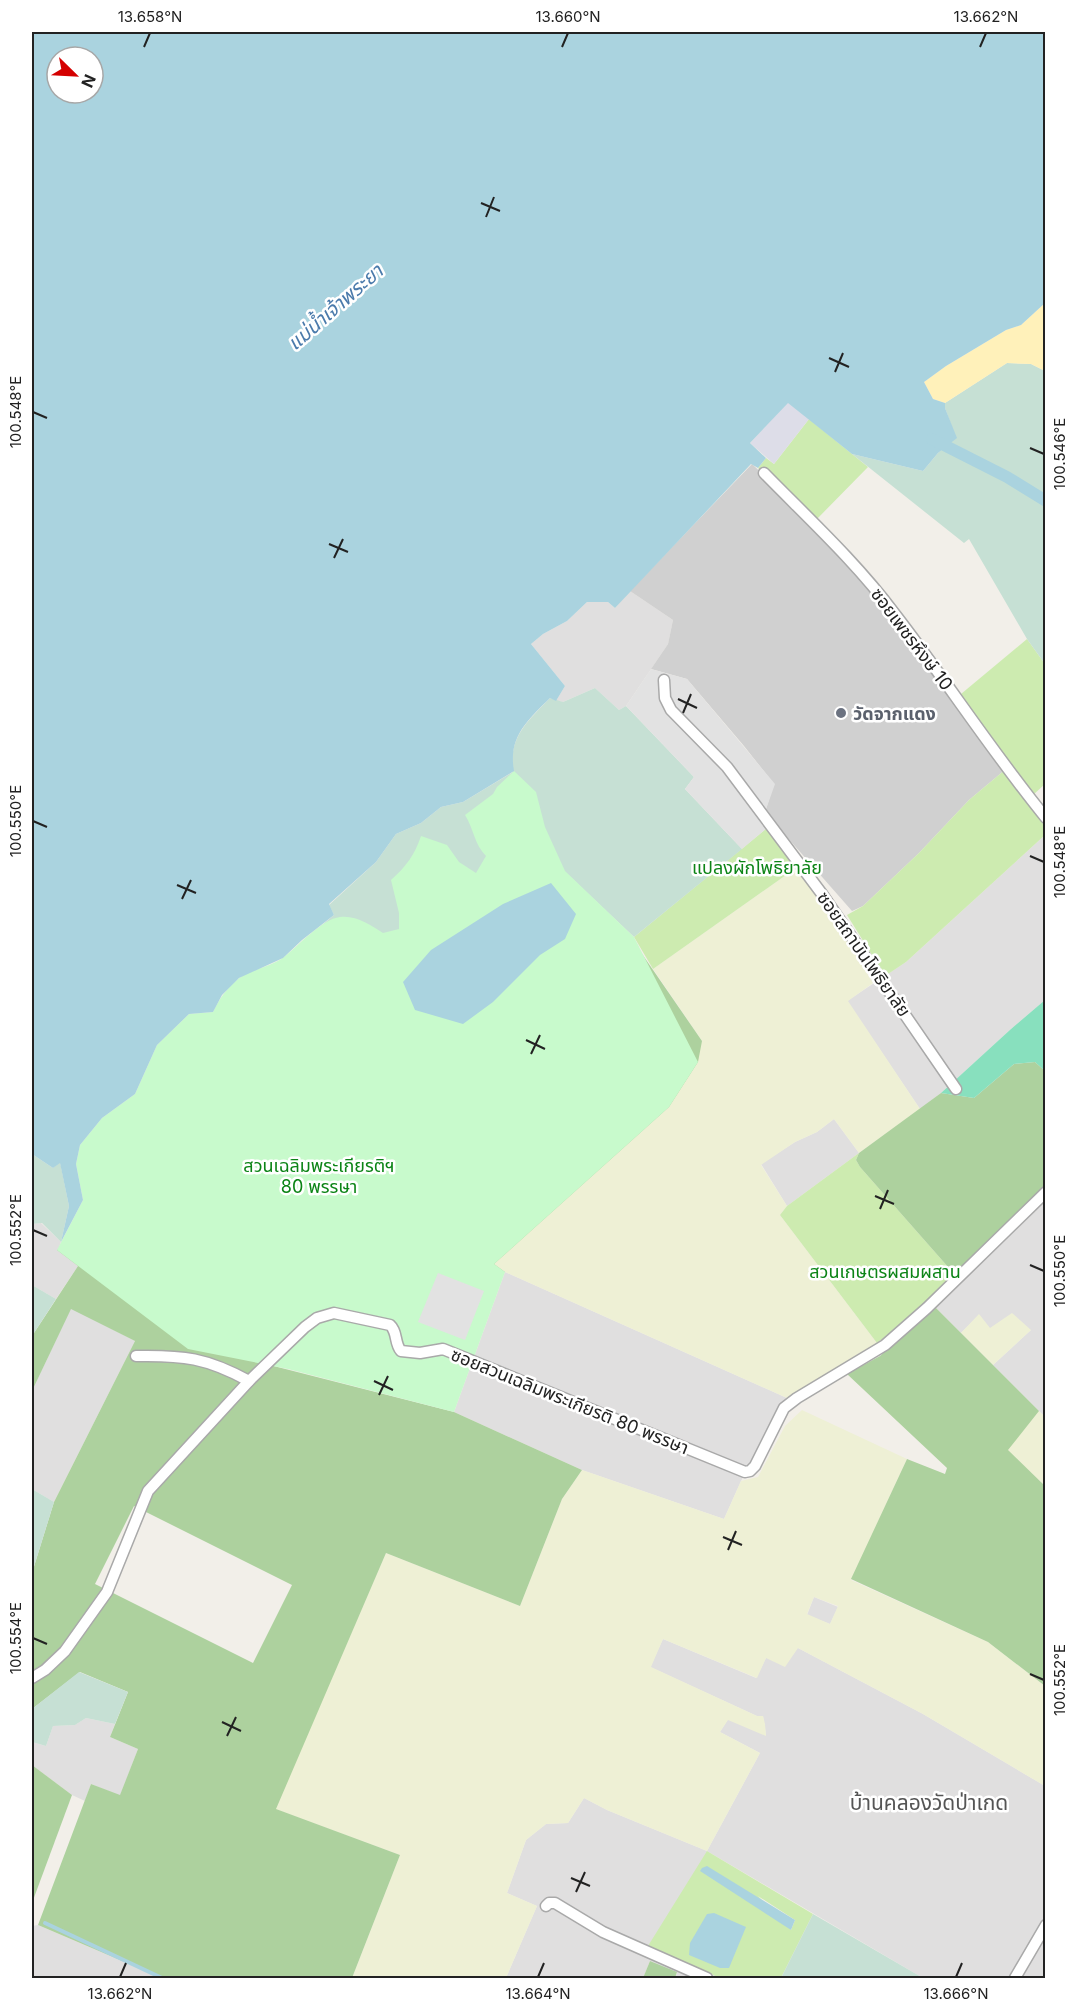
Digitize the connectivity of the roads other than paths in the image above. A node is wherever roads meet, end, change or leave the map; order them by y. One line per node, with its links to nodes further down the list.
1 (764, 472): 3 (street, ซอยเพชรหึงษ์ 10)
2 (664, 680): 4 (street, ซอยสถาบันโพธิยาลัย)
3 (1046, 818)
4 (956, 1089)
5 (1046, 1192): 7 (street, ซอยสวนเฉลิมพระเกียรติ 80 พรรษา)
6 (136, 1356): 7 (street)
7 (249, 1381): 8 (street, ซอยสวนเฉลิมพระเกียรติ 80 พรรษา)
8 (32, 1678)
9 (546, 1906): 11 (street)
10 (1046, 1925): 12 (street)
11 (707, 1978)
12 (1015, 1978)

